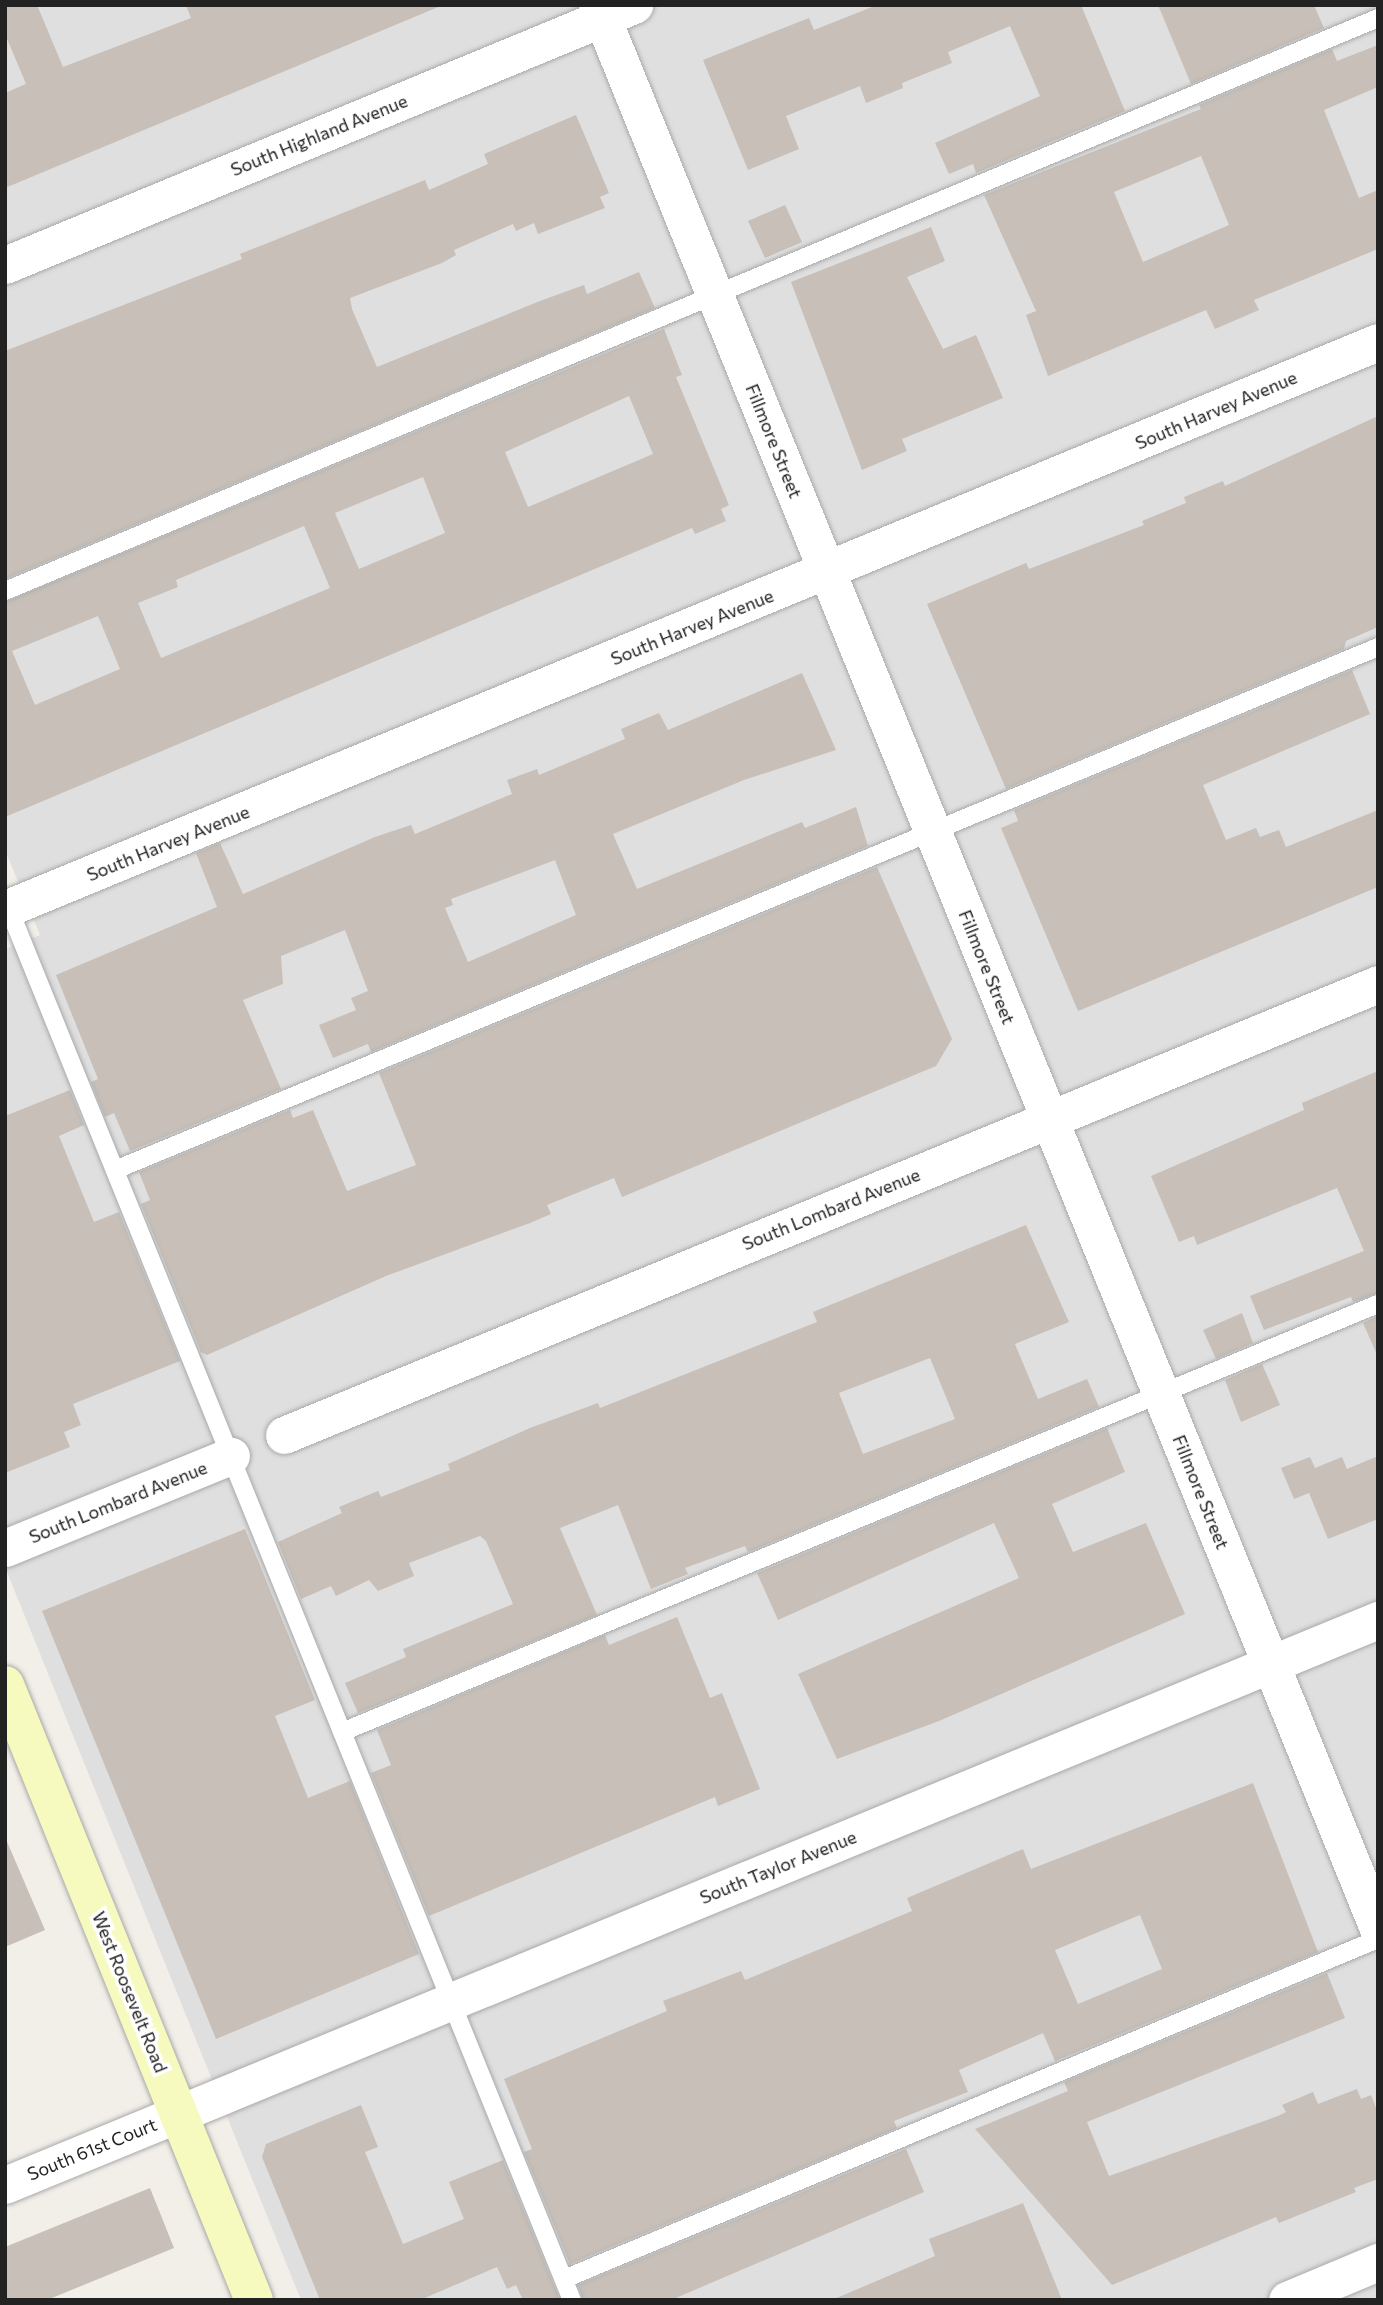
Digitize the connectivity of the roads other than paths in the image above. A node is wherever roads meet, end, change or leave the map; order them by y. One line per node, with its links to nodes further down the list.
1 (611, 10): 3 (street, South Highland Avenue); 4 (street, Fillmore Street)
2 (1378, 18): 4 (lane)
3 (5, 265)
4 (715, 295): 6 (street, Fillmore Street); 7 (lane)
5 (1378, 342): 6 (street, South Harvey Avenue)
6 (827, 572): 9 (street, Fillmore Street); 10 (street, South Harvey Avenue)
7 (5, 591)
8 (1378, 648): 9 (lane)
9 (932, 832): 12 (street, Fillmore Street); 13 (lane)
10 (6, 906): 13 (lane)
11 (1378, 984): 12 (street, South Lombard Avenue)
12 (1049, 1119): 15 (street, Fillmore Street); 16 (street, South Lombard Avenue)
13 (115, 1170): 17 (lane)
14 (1378, 1304): 15 (lane)
15 (1160, 1394): 20 (street, Fillmore Street); 22 (lane)
16 (284, 1435)
17 (231, 1456): 18 (street, South Lombard Avenue); 22 (lane)
18 (5, 1548)
19 (1378, 1620): 20 (street, South Taylor Avenue)
20 (1270, 1664): 23 (street, Fillmore Street); 25 (street, South Taylor Avenue)
21 (5, 1685): 26 (main road, West Roosevelt Road)
22 (342, 1732): 25 (lane)
23 (1378, 1928)
24 (1378, 1939): 29 (lane)
25 (452, 2001): 26 (street, South Taylor Avenue); 29 (lane)
26 (179, 2114): 27 (street, South 61st Court); 30 (main road, West Roosevelt Road)
27 (5, 2185)
28 (1378, 2262): 32 (street)
29 (564, 2279): 31 (lane)
30 (254, 2300)
31 (572, 2300)
32 (1287, 2300)

